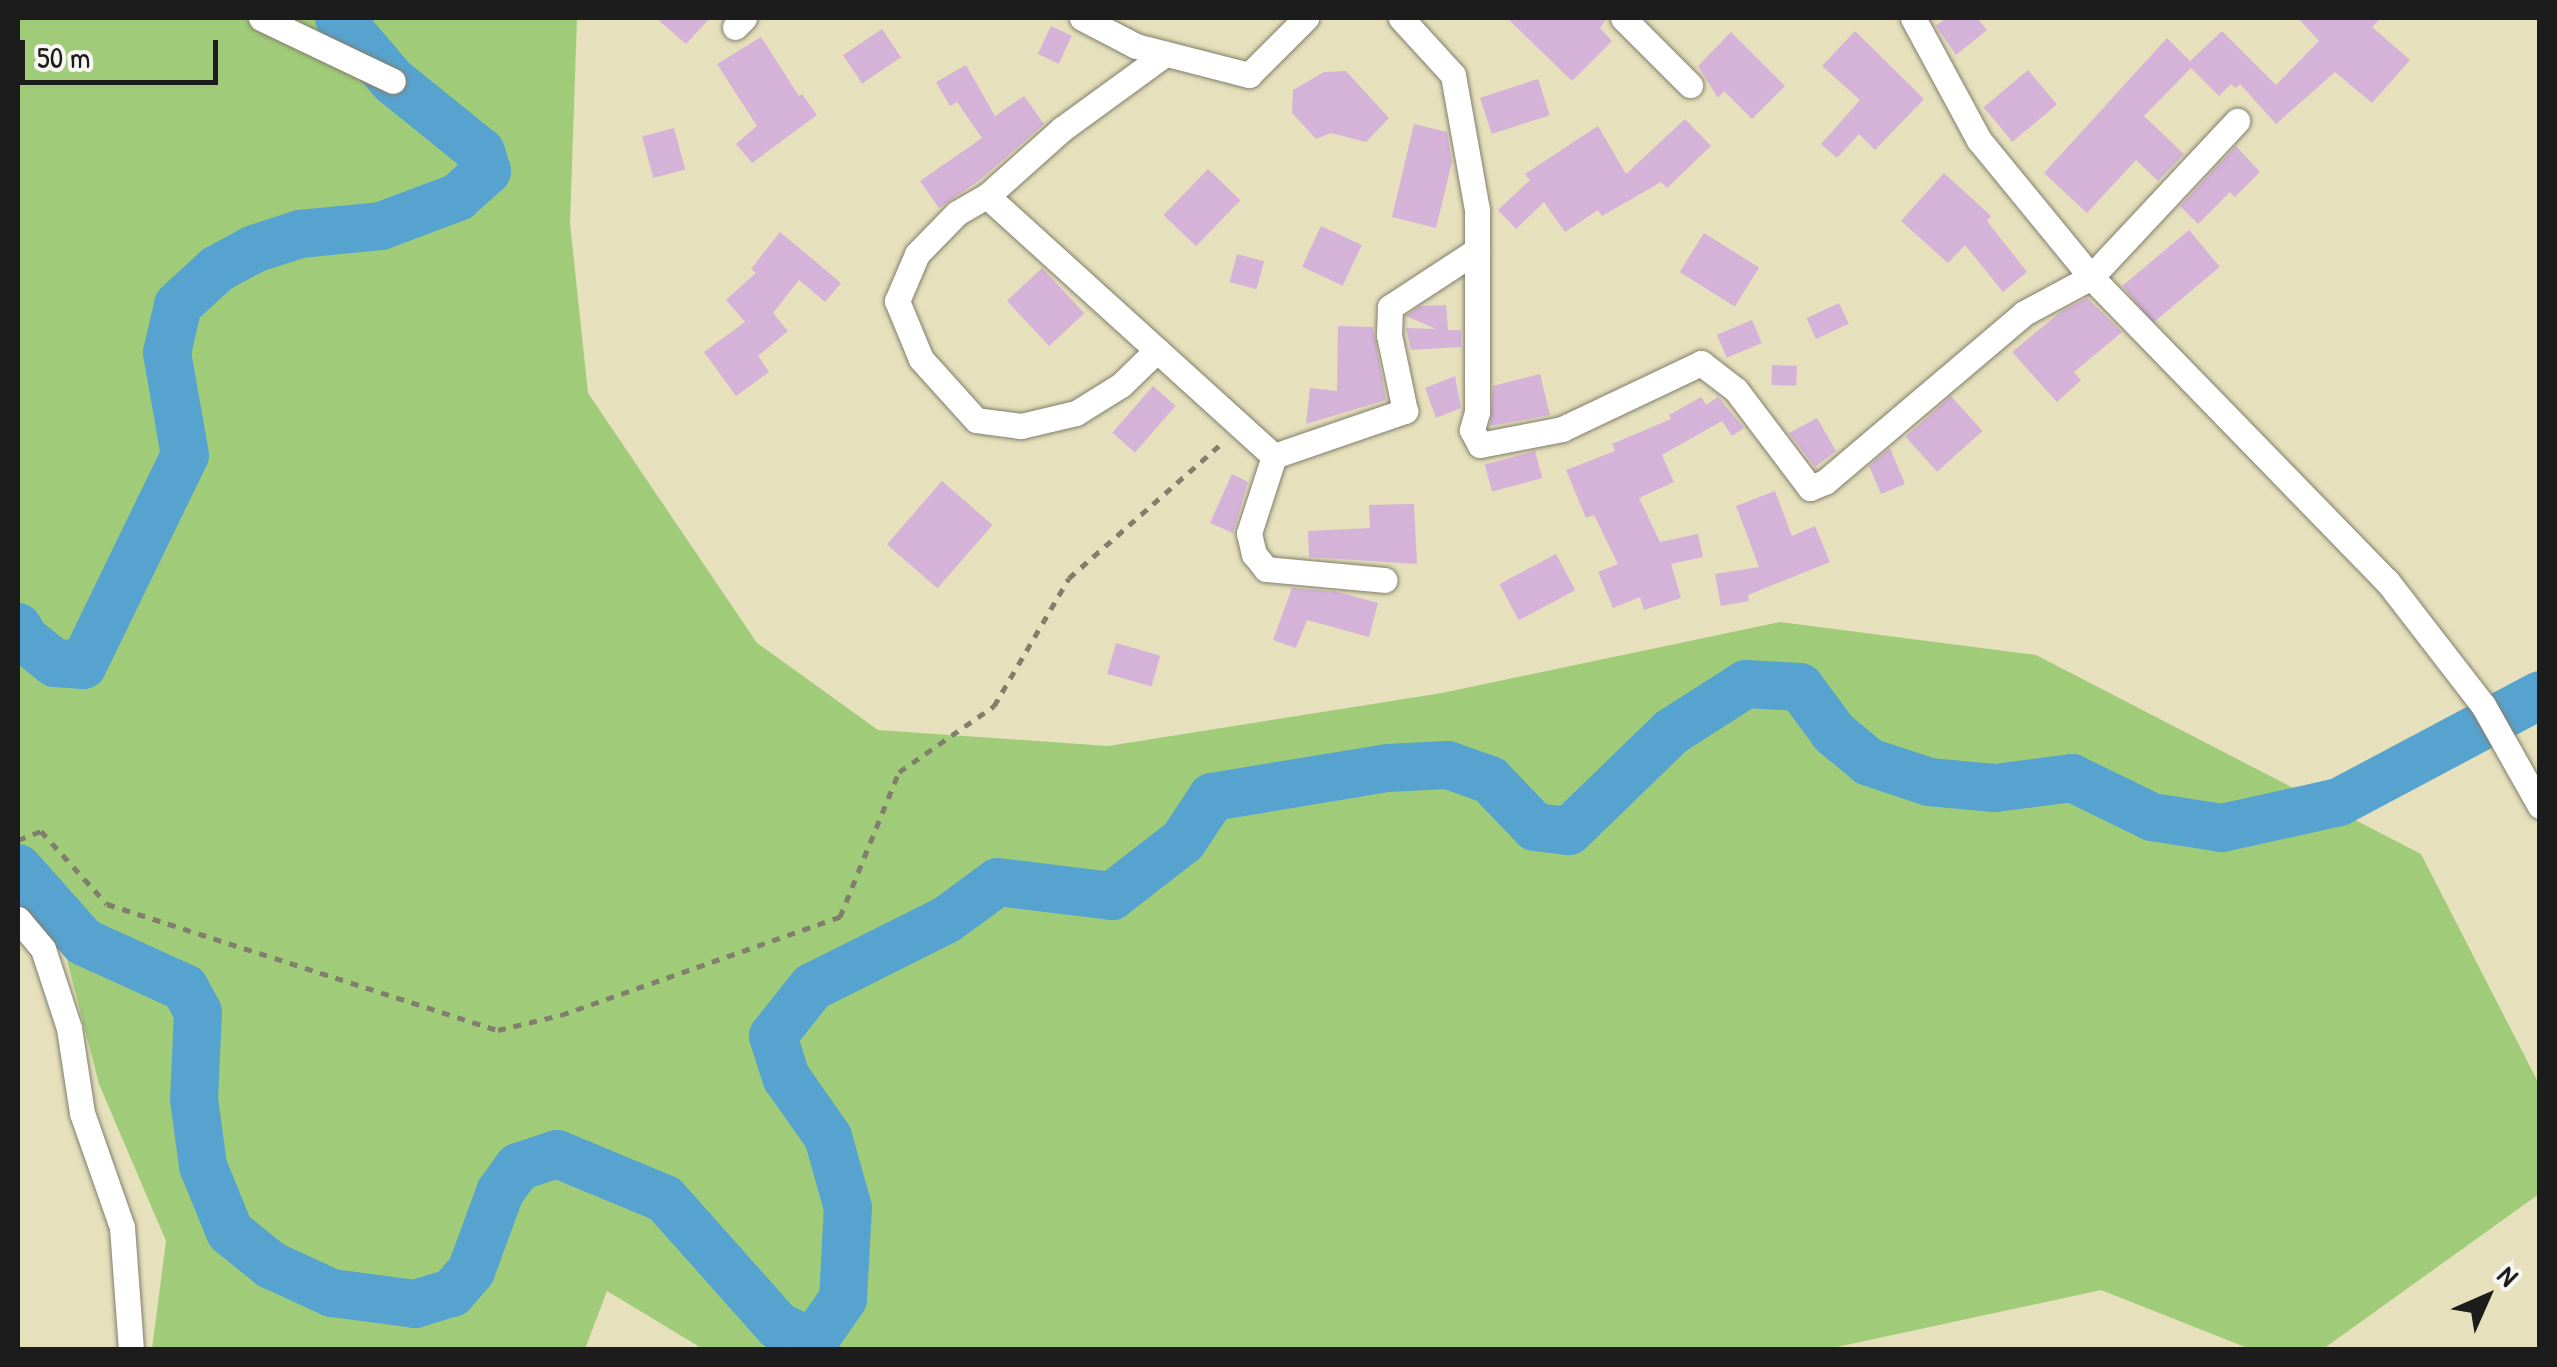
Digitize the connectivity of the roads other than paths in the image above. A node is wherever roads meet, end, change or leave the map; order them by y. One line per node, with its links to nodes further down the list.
1 (260, 18): 8 (street)
2 (1082, 18): 7 (street)
3 (1306, 18): 7 (street)
4 (1401, 18): 12 (street)
5 (1622, 18): 9 (street)
6 (1912, 18): 13 (street)
7 (1165, 54): 11 (street)
8 (393, 81)
9 (1690, 85)
10 (2237, 122): 13 (street)
11 (987, 196): 14 (street); 14 (street)
12 (1477, 250): 13 (street); 15 (street)
13 (2090, 277): 17 (street)
14 (1158, 350): 15 (street)
15 (1274, 456): 16 (street)
16 (1384, 580)
17 (2540, 806)
18 (18, 919): 19 (street)
19 (131, 1350)

